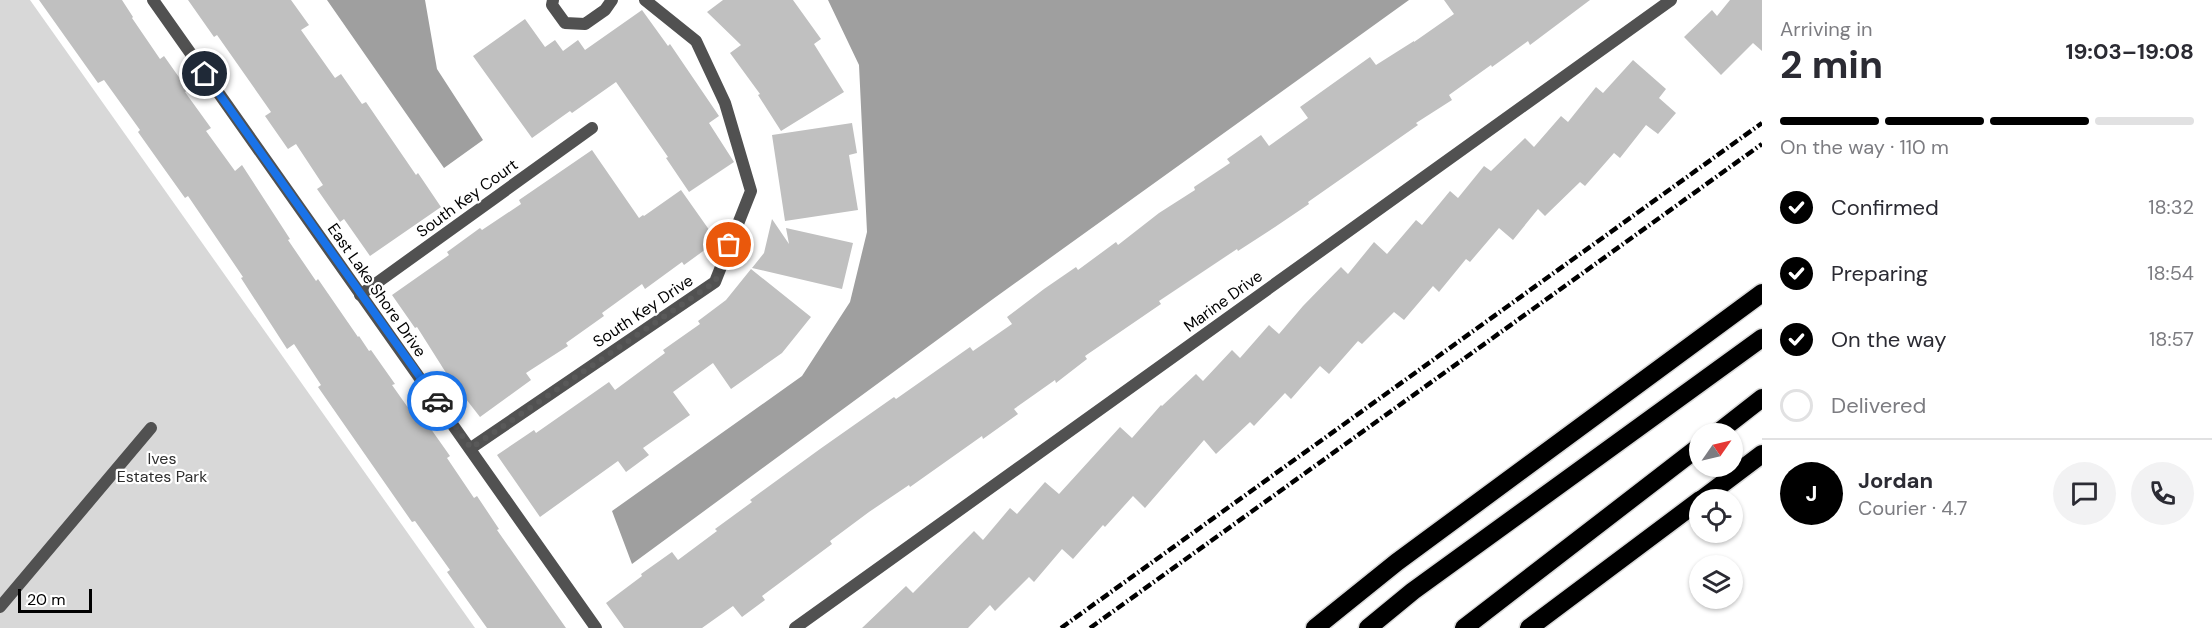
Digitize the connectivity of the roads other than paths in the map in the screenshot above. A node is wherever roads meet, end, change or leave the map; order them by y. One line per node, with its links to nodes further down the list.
1 (153, 0): 8 (street, East Lake Shore Drive)
2 (553, 0): 3 (street)
3 (612, 0)
4 (645, 0): 13 (street, South Key Drive)
5 (1671, 0): 20 (street, Marine Drive)
6 (592, 128): 8 (street, South Key Court)
7 (1762, 293): 21 (highway)
8 (360, 295): 13 (street, East Lake Shore Drive)
9 (1762, 338): 22 (highway)
10 (1762, 398): 11 (highway)
11 (1730, 423)
12 (151, 428): 18 (street)
13 (471, 448): 19 (street, East Lake Shore Drive)
14 (1689, 454): 23 (highway)
15 (1762, 454): 16 (highway)
16 (1715, 489)
17 (1689, 508): 24 (highway)
18 (0, 607)
19 (596, 628)
20 (795, 628)
21 (1315, 628)
22 (1368, 628)
23 (1464, 628)
24 (1529, 628)

